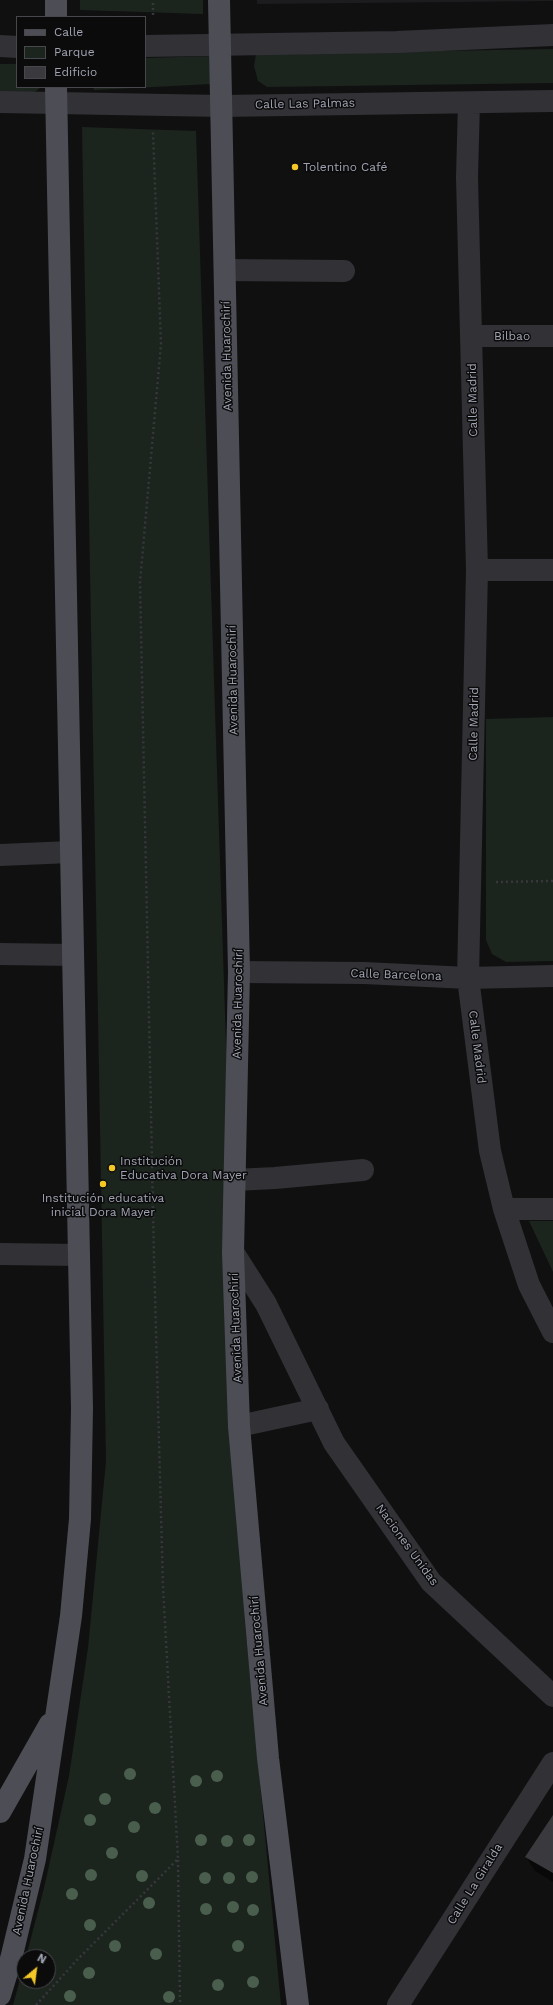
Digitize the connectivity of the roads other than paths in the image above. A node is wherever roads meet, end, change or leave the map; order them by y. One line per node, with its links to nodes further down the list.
1 (56, 0): 3 (main road)
2 (219, 0): 5 (main road, Avenida Huarochirí)
3 (56, 16)
4 (553, 35): 5 (street)
5 (220, 45): 7 (street); 13 (main road, Avenida Huarochirí)
6 (0, 46): 8 (street)
7 (146, 46)
8 (16, 47)
9 (57, 95): 11 (street, Calle Las Palmas); 13 (street, Calle Las Palmas); 20 (main road, Avenida Huarochirí)
10 (553, 101): 12 (street, Calle Las Palmas)
11 (0, 102)
12 (469, 103): 13 (street, Calle Las Palmas); 16 (street, Calle Madrid)
13 (222, 106): 14 (main road, Avenida Huarochirí)
14 (226, 270): 15 (street); 24 (main road, Avenida Huarochirí)
15 (344, 271)
16 (471, 336): 17 (street, Bilbao); 18 (street, Calle Madrid)
17 (553, 336)
18 (477, 570): 19 (street); 26 (street, Calle Madrid)
19 (553, 570)
20 (72, 852): 21 (street); 23 (main road, Avenida Huarochirí)
21 (0, 856)
22 (0, 954): 23 (street)
23 (73, 954): 33 (main road, Avenida Huarochirí)
24 (239, 972): 26 (street, Calle Barcelona); 28 (main road, Avenida Huarochirí)
25 (553, 976): 26 (street, Calle Barcelona)
26 (468, 978): 29 (street, Calle Madrid)
27 (363, 1170): 28 (street)
28 (235, 1180): 31 (main road, Avenida Huarochirí)
29 (504, 1209): 30 (street); 34 (street, Calle Madrid)
30 (553, 1209)
31 (233, 1252): 35 (street, Naciones Unidas); 36 (main road, Avenida Huarochirí)
32 (0, 1254): 33 (street)
33 (79, 1255): 38 (main road, Avenida Huarochirí)
34 (553, 1332)
35 (318, 1409): 36 (street); 37 (street, Naciones Unidas)
36 (239, 1426): 42 (main road, Avenida Huarochirí)
37 (553, 1696)
38 (56, 1713): 40 (main road); 41 (main road, Avenida Huarochirí)
39 (553, 1763): 43 (street, Calle La Giralda)
40 (0, 1812)
41 (0, 1995)
42 (301, 2002)
43 (398, 2005)

